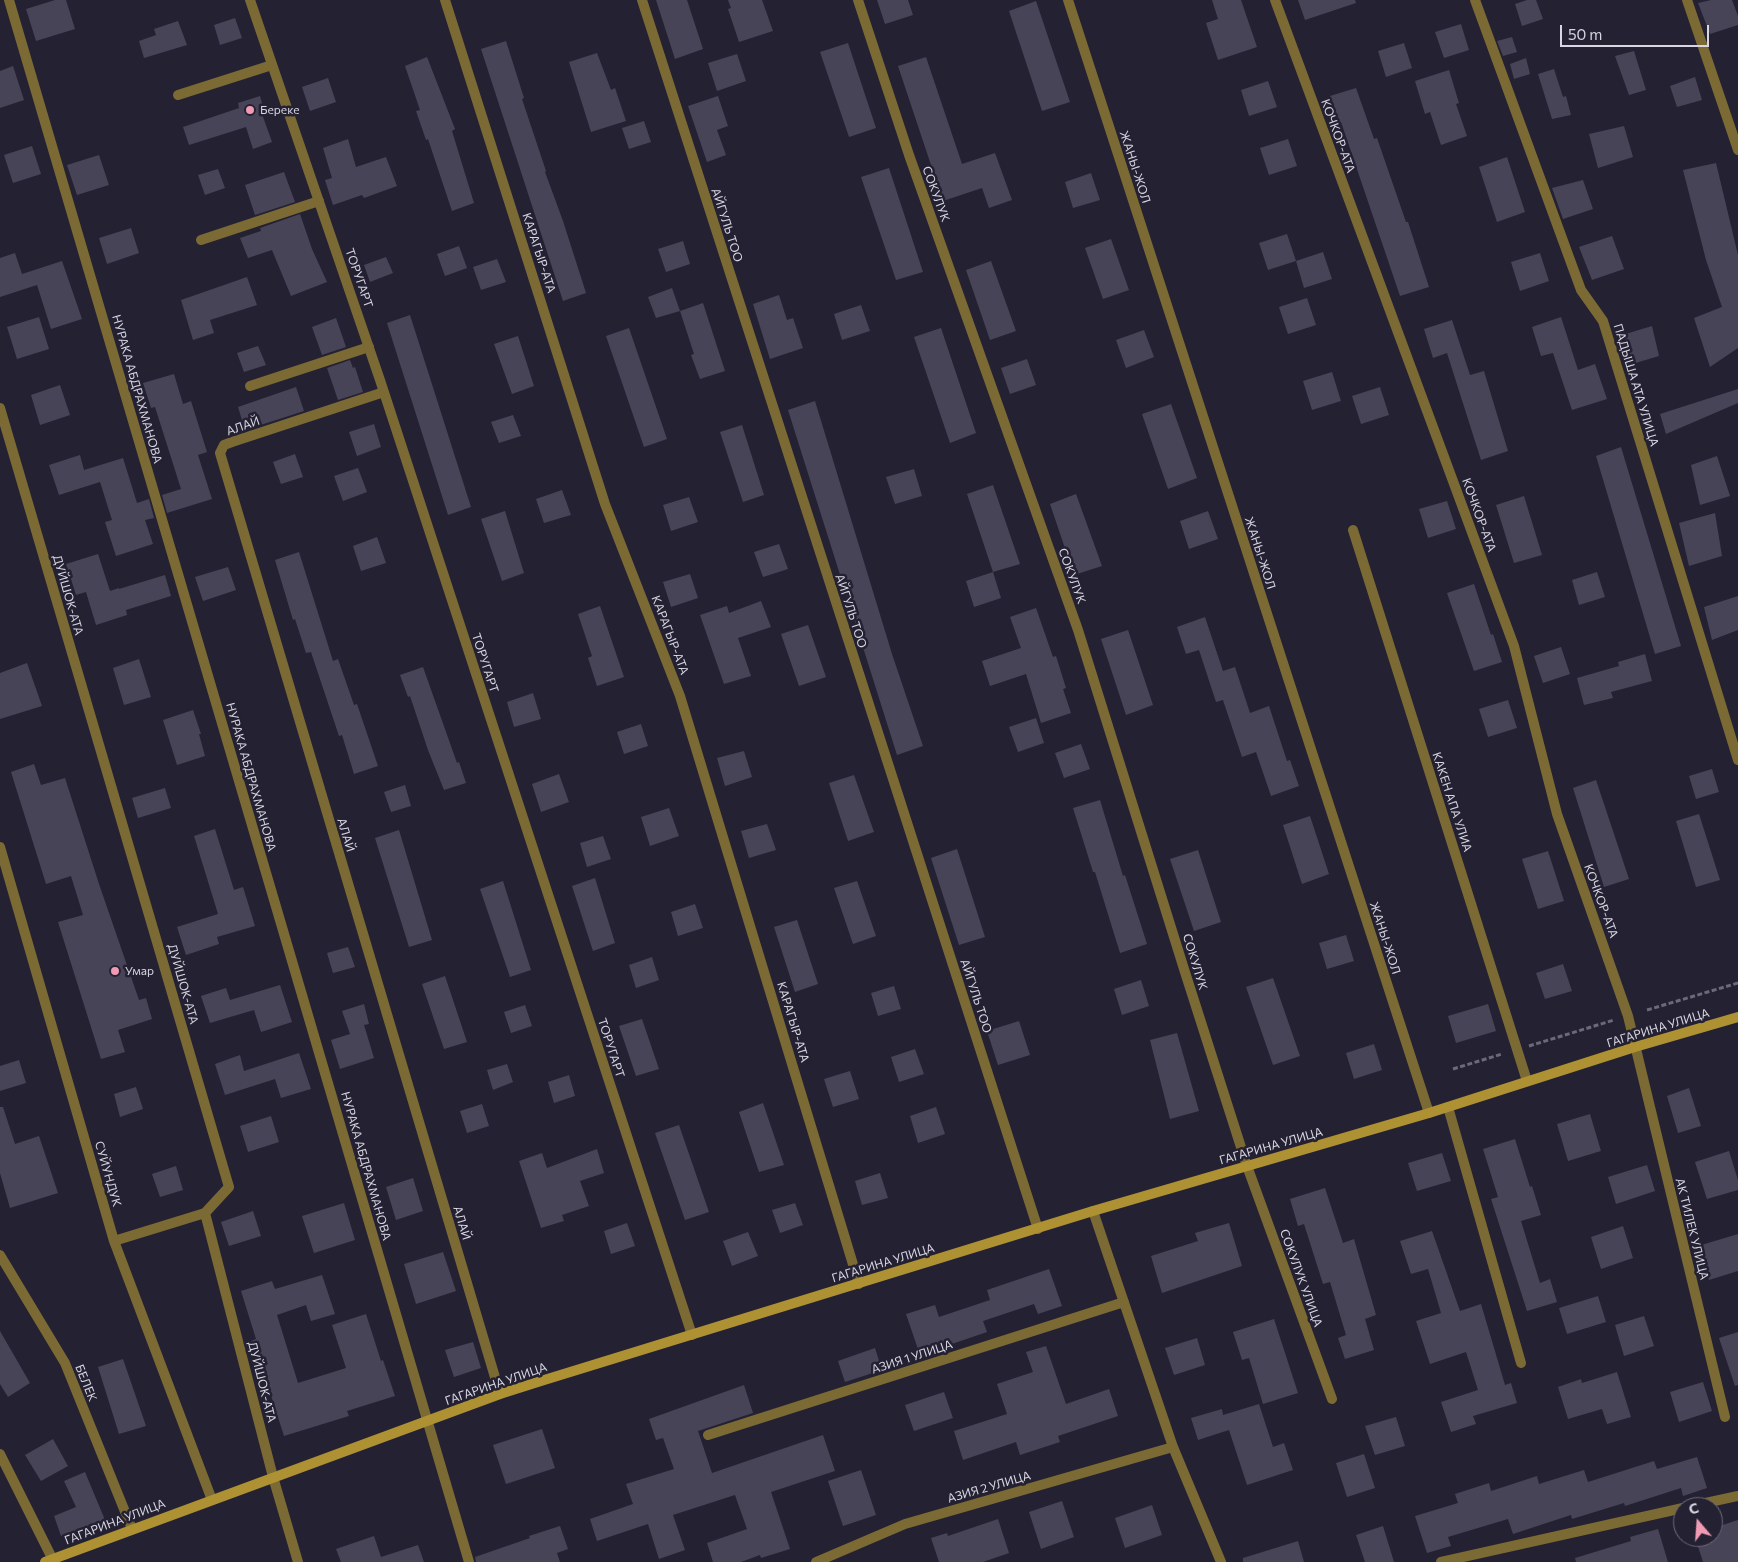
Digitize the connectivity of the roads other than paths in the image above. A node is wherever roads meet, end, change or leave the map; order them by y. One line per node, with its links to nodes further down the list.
1 (10, 0): 40 (street, НУРАКА АБДРАХМАНОВА)
2 (250, 0): 10 (street, ТОРУГАРТ)
3 (445, 0): 33 (street, КАРАГЫР-АТА)
4 (642, 0): 30 (street, АЙГУЛЬ ТОО)
5 (858, 0): 27 (street, СОКУЛУК)
6 (1068, 0): 26 (street, ЖАНЫ-ЖОЛ)
7 (1275, 0): 23 (street, КОЧКОР-АТА)
8 (1475, 0): 20 (street, ПАДЫША АТА УЛИЦА)
9 (1687, 0): 12 (street)
10 (272, 65): 11 (street); 13 (street, ТОРУГАРТ)
11 (178, 95)
12 (1738, 150)
13 (319, 200): 14 (street); 15 (street, ТОРУГАРТ)
14 (201, 240)
15 (369, 347): 16 (street); 17 (street, ТОРУГАРТ)
16 (250, 386)
17 (384, 392): 35 (street, ТОРУГАРТ); 37 (street, АЛАЙ)
18 (0, 408): 29 (street, ДУЙШОК-АТА)
19 (1353, 530): 24 (street, КАКЕН АПА УЛИА)
20 (1738, 760)
21 (0, 847): 31 (street, СУЙУНДУК)
22 (1738, 1017): 23 (main road, ГАГАРИНА УЛИЦА)
23 (1635, 1047): 24 (main road, ГАГАРИНА УЛИЦА); 39 (street, АК ТИЛЕК УЛИЦА)
24 (1527, 1082): 25 (main road, ГАГАРИНА УЛИЦА)
25 (1448, 1107): 26 (main road, ГАГАРИНА УЛИЦА); 36 (street)
26 (1429, 1113): 27 (main road, ГАГАРИНА УЛИЦА)
27 (1247, 1166): 28 (main road, ГАГАРИНА УЛИЦА); 38 (street, СОКУЛУК УЛИЦА)
28 (1093, 1212): 30 (main road, ГАГАРИНА УЛИЦА); 34 (street)
29 (205, 1213): 31 (street); 44 (street, ДУЙШОК-АТА)
30 (1038, 1229): 33 (main road, ГАГАРИНА УЛИЦА)
31 (114, 1241): 47 (street, СУЙУНДУК)
32 (0, 1255): 49 (street, БЕЛЕК)
33 (860, 1284): 35 (main road, ГАГАРИНА УЛИЦА)
34 (1124, 1302): 41 (street, АЗИЯ 1 УЛИЦА); 42 (street)
35 (692, 1335): 37 (main road, ГАГАРИНА УЛИЦА)
36 (1521, 1362)
37 (500, 1394): 40 (main road, ГАГАРИНА УЛИЦА)
38 (1332, 1399)
39 (1725, 1417)
40 (427, 1421): 44 (main road, ГАГАРИНА УЛИЦА); 52 (street, НУРАКА АБДРАХМАНОВА)
41 (708, 1435)
42 (1173, 1447): 53 (street, АЗИЯ 2 УЛИЦА); 54 (street)
43 (0, 1454): 50 (street)
44 (273, 1478): 47 (main road, ГАГАРИНА УЛИЦА); 51 (street, ДУЙШОК-АТА)
45 (1738, 1496): 46 (street)
46 (1723, 1499)
47 (212, 1500): 49 (main road, ГАГАРИНА УЛИЦА)
48 (1673, 1510): 55 (street)
49 (132, 1529): 50 (main road, ГАГАРИНА УЛИЦА)
50 (51, 1561)
51 (298, 1562)
52 (469, 1562)
53 (816, 1562)
54 (1221, 1562)
55 (1441, 1562)

